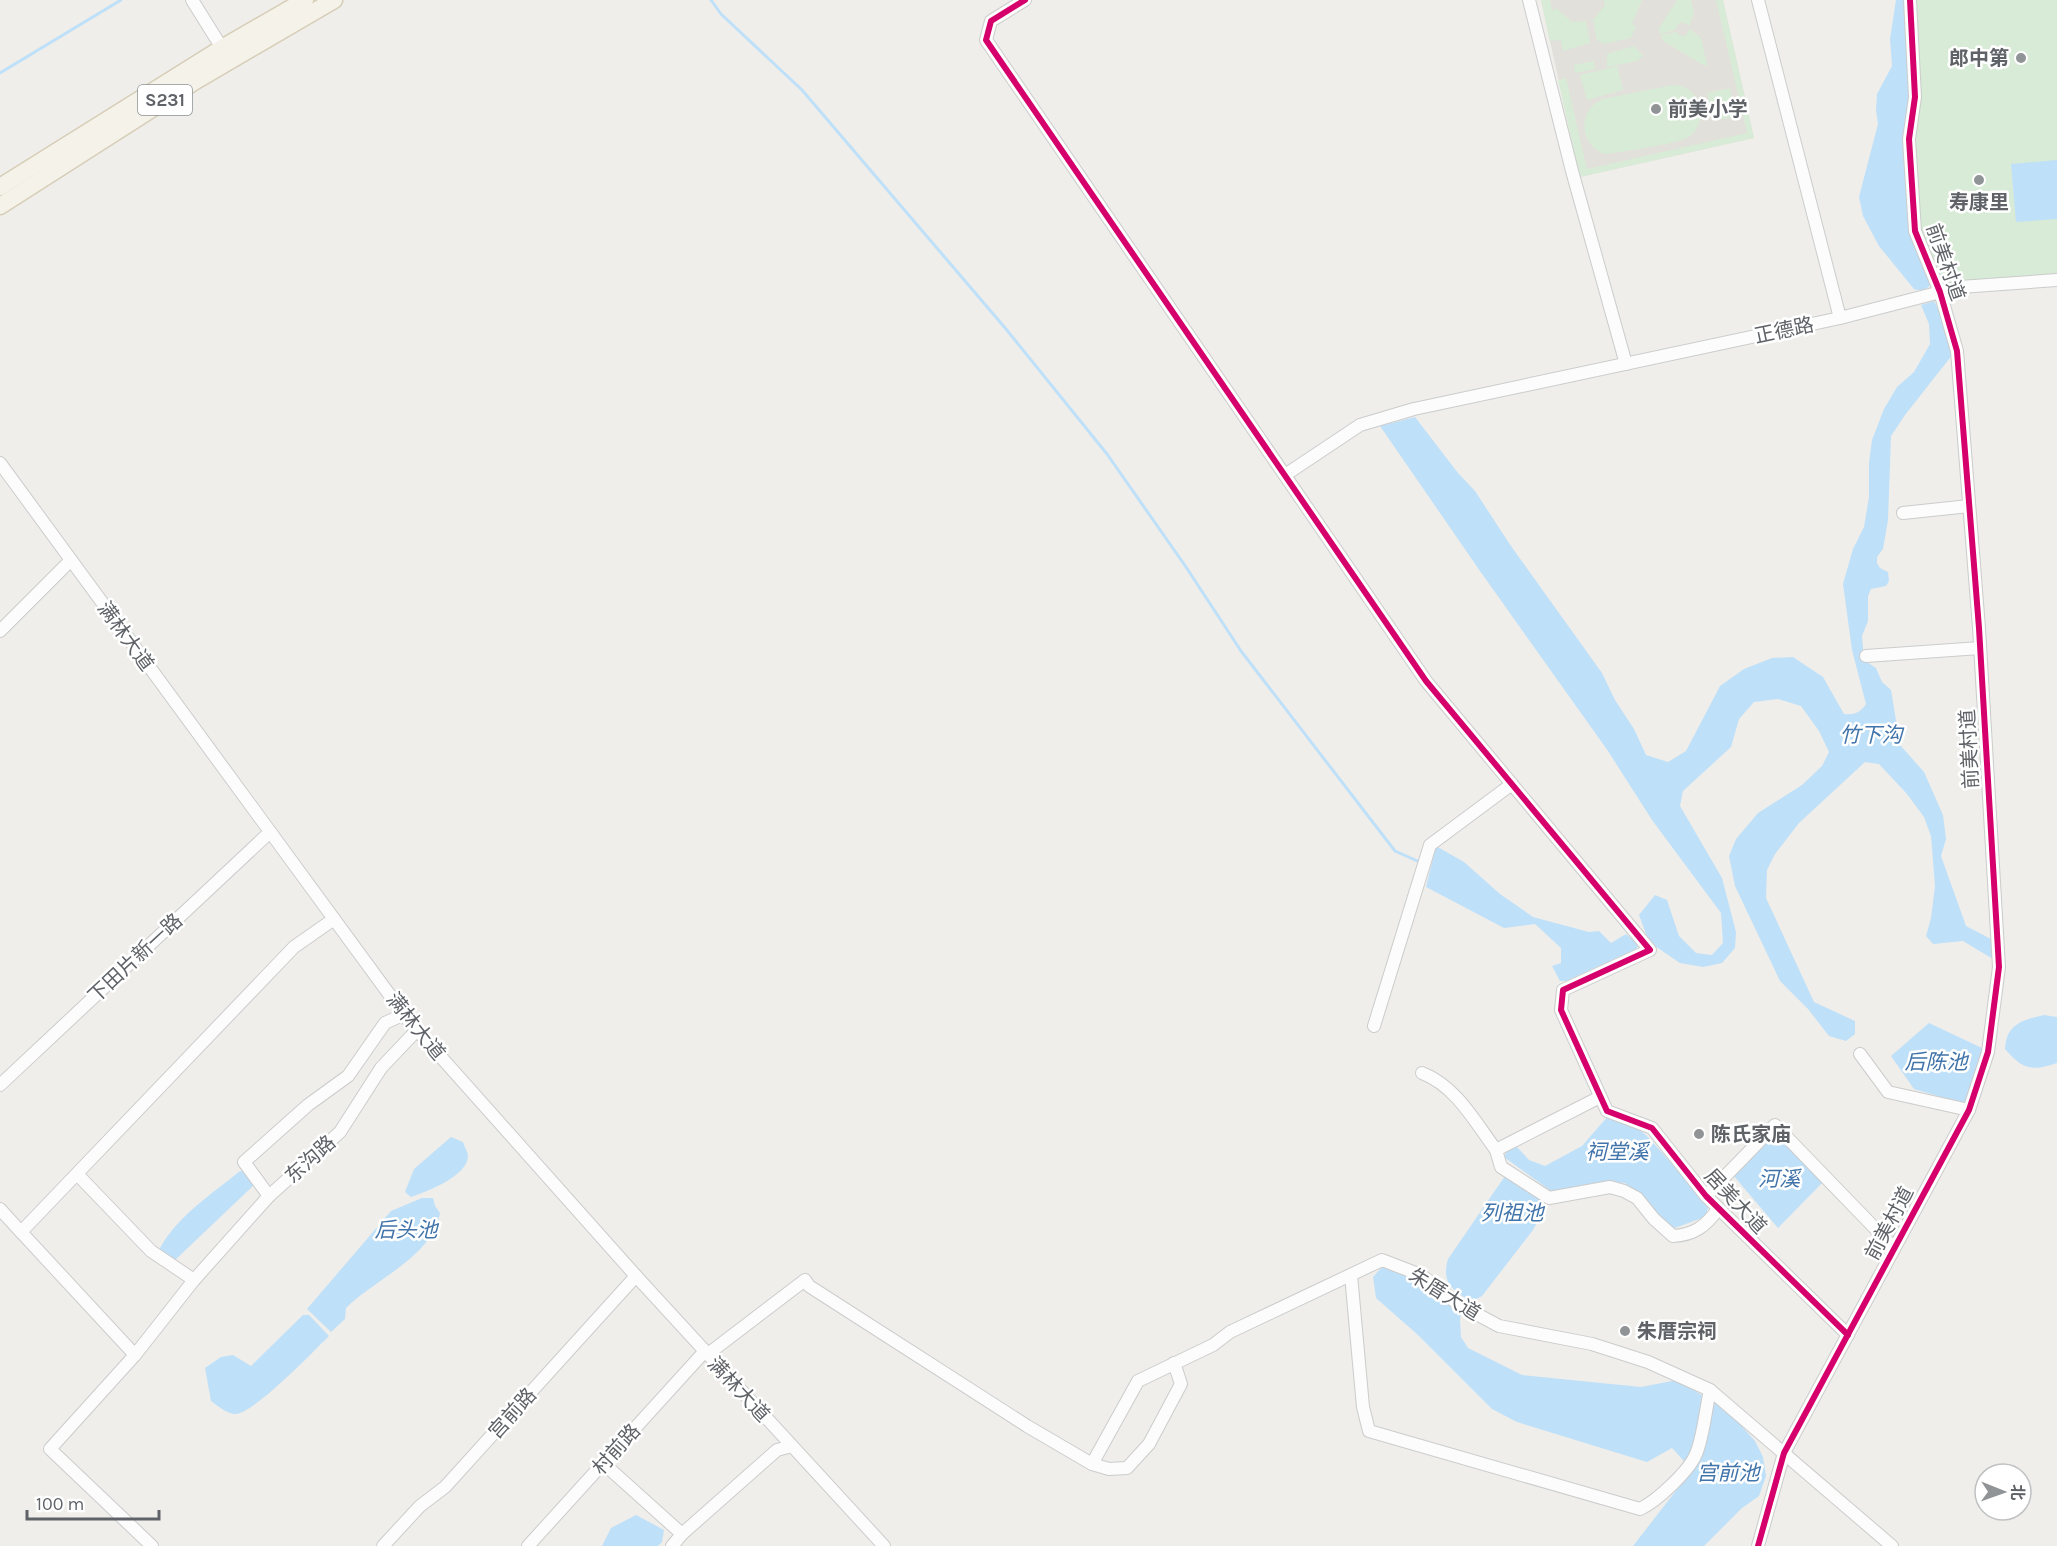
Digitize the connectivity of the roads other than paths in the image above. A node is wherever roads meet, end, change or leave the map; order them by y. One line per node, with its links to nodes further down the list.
1 (192, 0): 8 (street)
2 (305, 0): 8 (main road, S231)
3 (334, 0): 10 (main road, S231)
4 (1025, 0): 16 (street)
5 (1529, 0): 14 (street)
6 (1758, 0): 13 (street)
7 (1911, 0): 12 (street, 前美村道)
8 (222, 48): 9 (main road, S231)
9 (0, 188)
10 (0, 206)
11 (2057, 280): 12 (street, 正德路)
12 (1940, 292): 13 (street, 正德路); 17 (street, 前美村道)
13 (1840, 318): 14 (street, 正德路)
14 (1626, 364): 16 (street, 正德路)
15 (0, 463): 19 (street, 满林大道)
16 (1285, 475): 23 (street)
17 (1969, 506): 18 (street); 21 (street, 前美村道)
18 (1903, 513)
19 (71, 560): 20 (street); 24 (street, 满林大道)
20 (0, 631)
21 (1980, 648): 22 (street); 33 (street, 前美村道)
22 (1866, 656)
23 (1512, 784): 27 (street); 32 (street)
24 (270, 832): 25 (street, 满林大道); 31 (street, 下田片新一路)
25 (334, 919): 26 (street, 满林大道); 35 (street)
26 (404, 1014): 28 (street, 满林大道); 36 (street)
27 (1374, 1026)
28 (417, 1030): 36 (street, 东沟路); 43 (street, 满林大道)
29 (1860, 1054): 33 (street)
30 (1422, 1073): 34 (street)
31 (0, 1085)
32 (1600, 1097): 34 (street); 37 (street, 居美大道)
33 (1969, 1110): 41 (street, 前美村道)
34 (1496, 1150): 39 (street)
35 (77, 1174): 40 (street); 44 (street)
36 (269, 1196): 44 (street, 东沟路)
37 (1706, 1196): 39 (street, 居美大道); 41 (street)
38 (0, 1209): 40 (street)
39 (1718, 1209): 45 (street, 居美大道)
40 (21, 1233): 47 (street)
41 (1894, 1248): 45 (street, 前美村道)
42 (1351, 1275): 48 (street, 朱厝大道); 49 (street, 朱厝大道); 49 (street)
43 (636, 1276): 46 (street, 满林大道); 56 (street, 宫前路)
44 (194, 1280): 47 (street, 东沟路)
45 (1848, 1335): 51 (street, 前美村道)
46 (706, 1353): 50 (street, 满林大道); 52 (street, 村前路); 53 (street, 村前路)
47 (135, 1355): 55 (street, 东沟路)
48 (1171, 1364): 53 (street, 朱厝大道); 53 (street)
49 (1710, 1390): 51 (street, 朱厝大道)
50 (792, 1446): 54 (street); 59 (street, 满林大道)
51 (1784, 1454): 60 (street, 前美村道); 61 (street, 朱厝大道)
52 (603, 1463): 54 (street); 57 (street, 村前路)
53 (1092, 1464)
54 (682, 1534): 58 (street)
55 (153, 1546)
56 (383, 1546)
57 (528, 1546)
58 (672, 1546)
59 (884, 1546)
60 (1758, 1546)
61 (1892, 1546)

